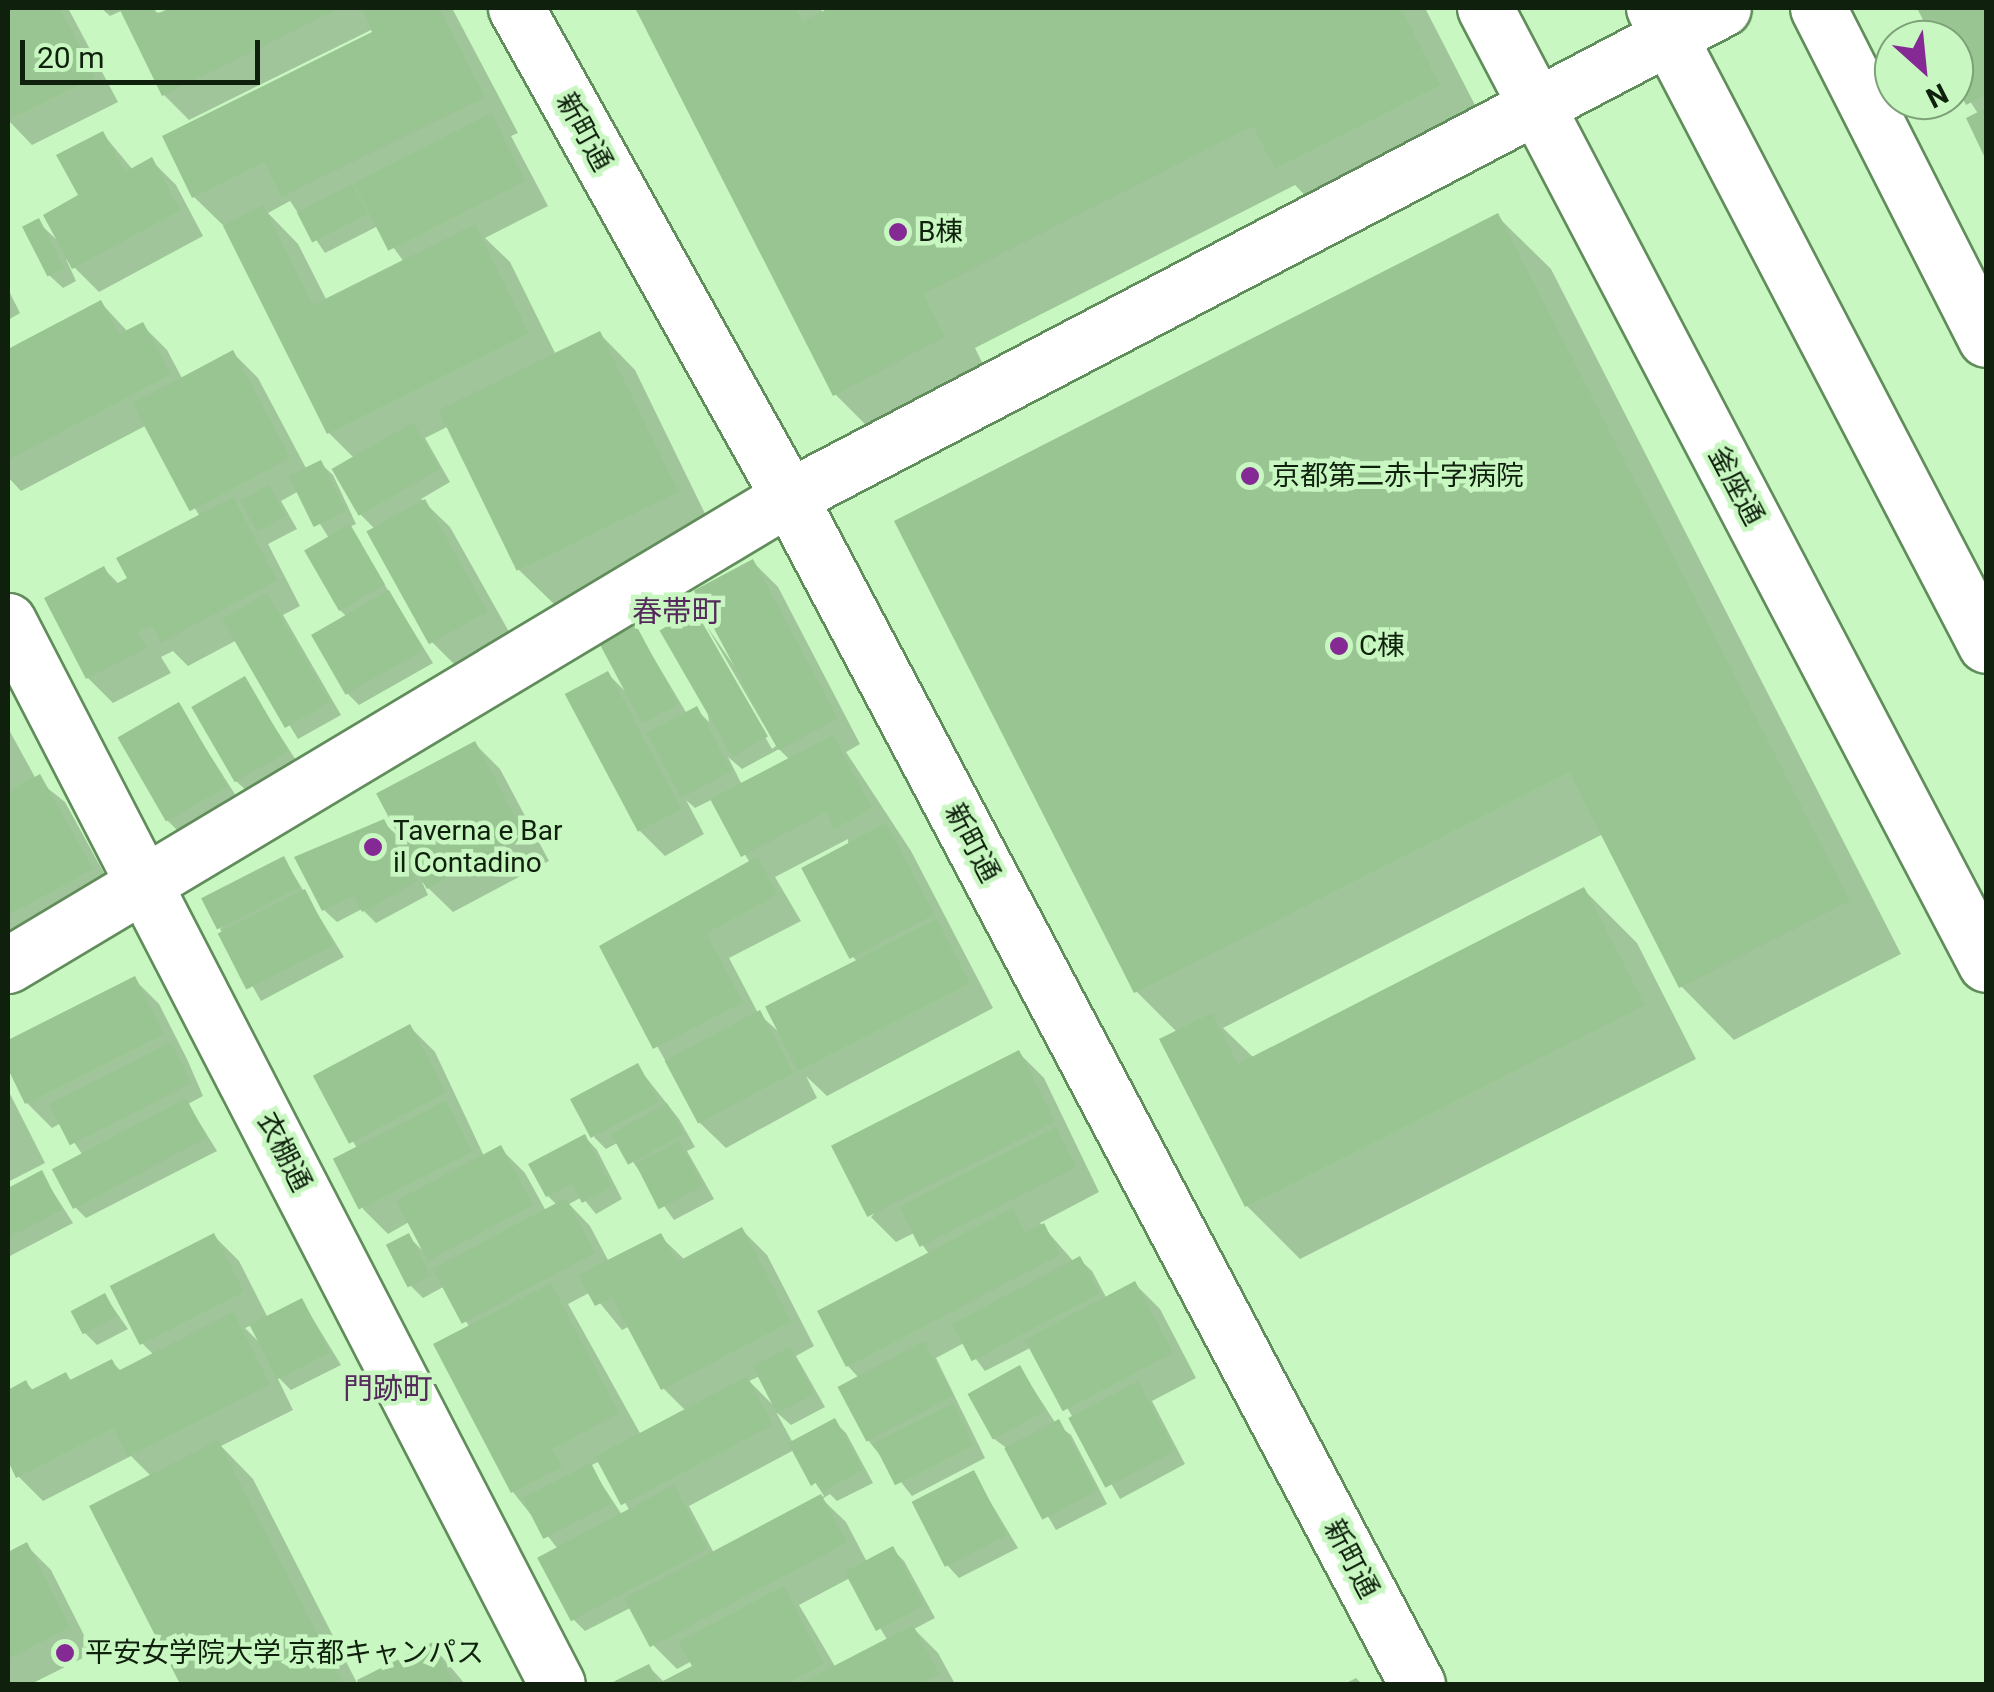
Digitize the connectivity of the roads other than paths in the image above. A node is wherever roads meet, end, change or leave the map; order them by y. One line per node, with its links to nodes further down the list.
1 (516, 8): 8 (street, 新町通)
2 (1485, 8): 6 (street, 釜座通)
3 (1723, 8): 5 (street)
4 (1818, 8): 7 (street)
5 (1660, 20): 6 (street); 10 (street)
6 (1535, 103): 8 (street); 12 (street, 釜座通)
7 (1986, 339)
8 (789, 497): 11 (street); 15 (street, 新町通)
9 (8, 621): 11 (street, 衣棚通)
10 (1986, 645)
11 (147, 885): 13 (street); 14 (street, 衣棚通)
12 (1986, 964)
13 (8, 965)
14 (557, 1684)
15 (1417, 1684)

